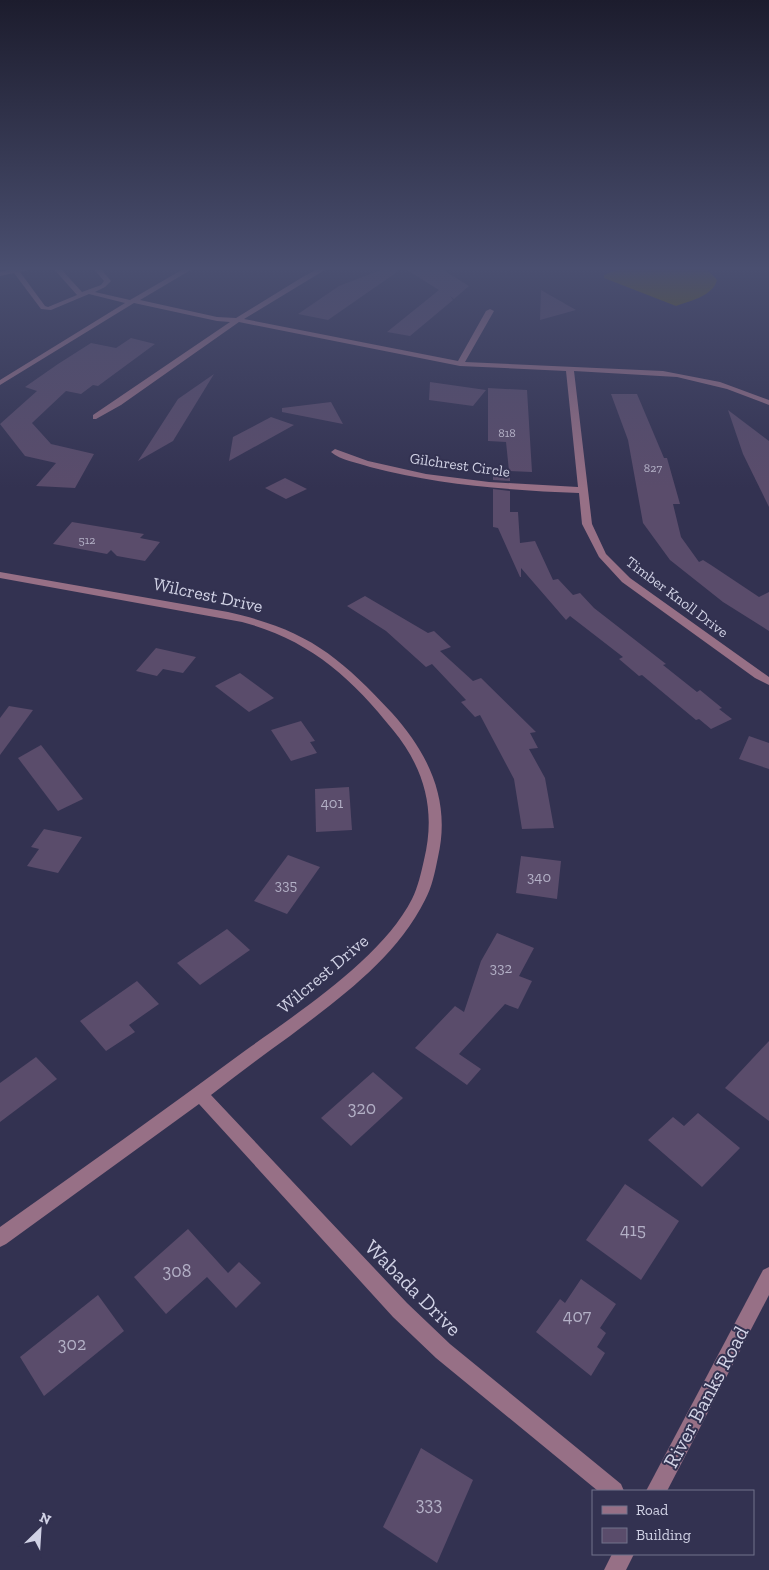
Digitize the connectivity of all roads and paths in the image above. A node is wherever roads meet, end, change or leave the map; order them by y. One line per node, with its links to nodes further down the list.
1 (68, 341): 7 (street)
2 (208, 341): 9 (street)
3 (343, 341): 5 (street)
4 (473, 341): 5 (street)
5 (460, 364): 6 (street)
6 (570, 370): 8 (street); 11 (street, Timber Knoll Drive)
7 (0, 383)
8 (769, 403)
9 (96, 416)
10 (335, 452): 11 (street, Gilchrest Circle)
11 (584, 490): 13 (street, Timber Knoll Drive)
12 (0, 575): 14 (street, Wilcrest Drive)
13 (769, 680)
14 (200, 1094): 15 (street, Wilcrest Drive); 17 (street, Wabada Drive)
15 (0, 1238)
16 (769, 1276): 18 (street, River Banks Road)
17 (613, 1490)
18 (657, 1490)
19 (622, 1555): 20 (street)
20 (615, 1570)

